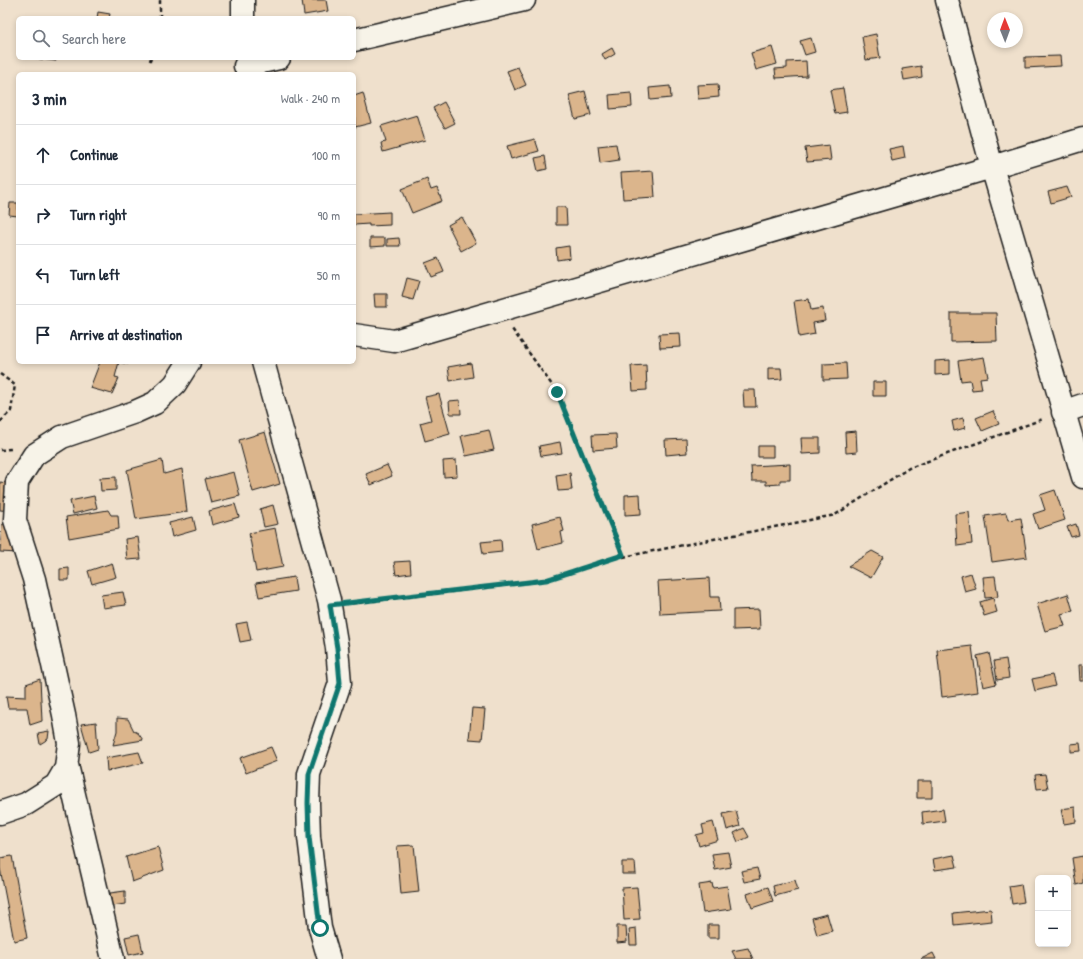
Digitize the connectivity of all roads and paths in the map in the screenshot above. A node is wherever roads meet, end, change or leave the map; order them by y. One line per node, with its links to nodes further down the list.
1 (160, 0): 5 (path)
2 (243, 0): 6 (street)
3 (524, 0): 7 (street)
4 (947, 0): 11 (street)
5 (160, 16)
6 (243, 16)
7 (356, 40)
8 (270, 60): 9 (street)
9 (245, 66)
10 (1083, 139): 11 (street)
11 (992, 168): 12 (street); 17 (street)
12 (499, 311): 13 (street); 20 (path)
13 (356, 335)
14 (188, 364): 22 (street)
15 (264, 364): 21 (street)
16 (0, 374): 18 (path)
17 (1073, 408): 19 (street); 20 (path)
18 (0, 422)
19 (1083, 477)
20 (612, 559): 21 (path)
21 (330, 605): 25 (street)
22 (67, 764): 23 (street); 24 (street)
23 (0, 813)
24 (113, 959)
25 (329, 959)

